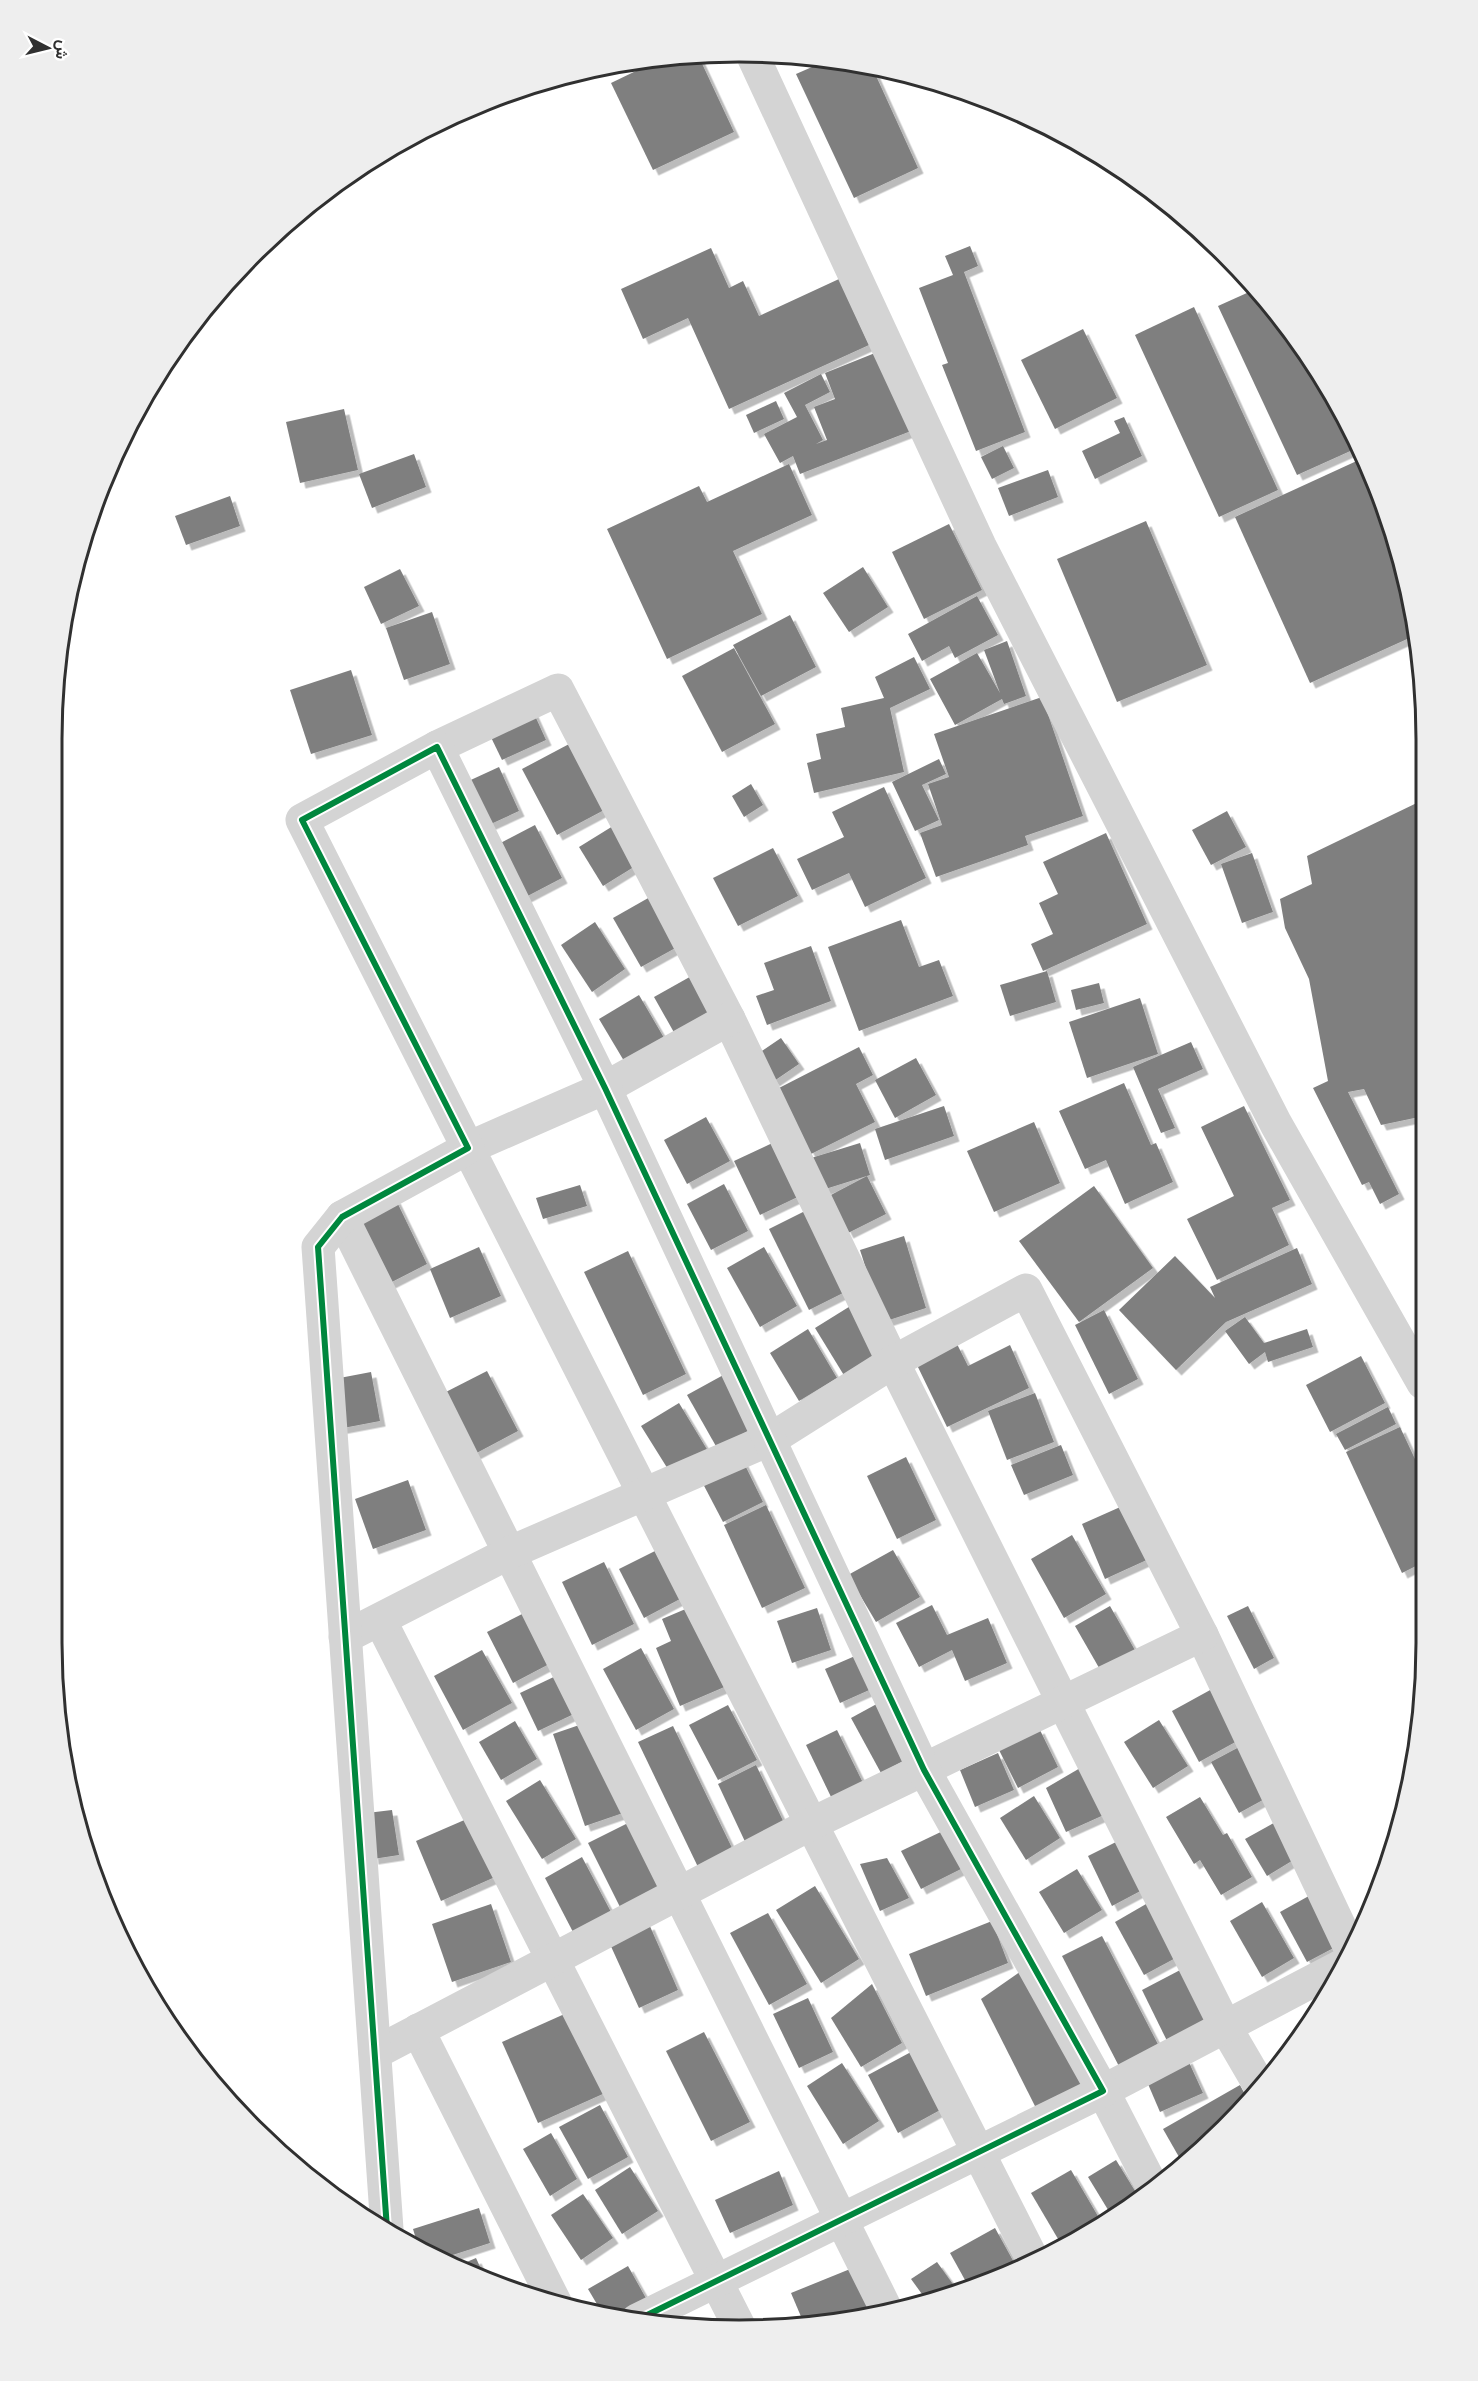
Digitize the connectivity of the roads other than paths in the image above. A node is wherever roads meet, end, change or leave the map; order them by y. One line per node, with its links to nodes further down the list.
1 (756, 62): 8 (street)
2 (437, 747): 3 (street); 4 (street); 5 (street)
3 (729, 1019): 4 (street); 7 (street)
4 (605, 1088): 5 (street); 9 (street)
5 (468, 1148): 6 (street); 10 (street)
6 (342, 1217): 11 (street); 14 (street)
7 (893, 1362): 9 (street); 13 (street); 15 (street)
8 (1416, 1371)
9 (771, 1439): 10 (street); 16 (street)
10 (645, 1493): 11 (street); 17 (street)
11 (512, 1552): 12 (street); 18 (street)
12 (380, 1620): 14 (street); 20 (street)
13 (1202, 1635): 15 (street); 19 (street)
14 (345, 1637): 24 (street)
15 (1063, 1701): 16 (street); 22 (street)
16 (924, 1770): 17 (street); 26 (street)
17 (812, 1824): 18 (street); 27 (street)
18 (680, 1893): 20 (street); 29 (street)
19 (1347, 1942)
20 (554, 1958): 23 (street); 32 (street)
21 (1331, 1971): 22 (street)
22 (1226, 2028): 25 (street); 26 (street)
23 (418, 2030): 24 (street); 33 (street)
24 (375, 2053): 30 (street)
25 (1256, 2079)
26 (1103, 2091): 27 (street); 28 (street)
27 (978, 2152): 29 (street); 31 (street)
28 (1149, 2180)
29 (842, 2219): 32 (street); 34 (street)
30 (386, 2220)
31 (1030, 2254)
32 (717, 2281): 35 (street); 36 (street)
33 (550, 2292)
34 (883, 2303)
35 (650, 2314)
36 (736, 2320)

